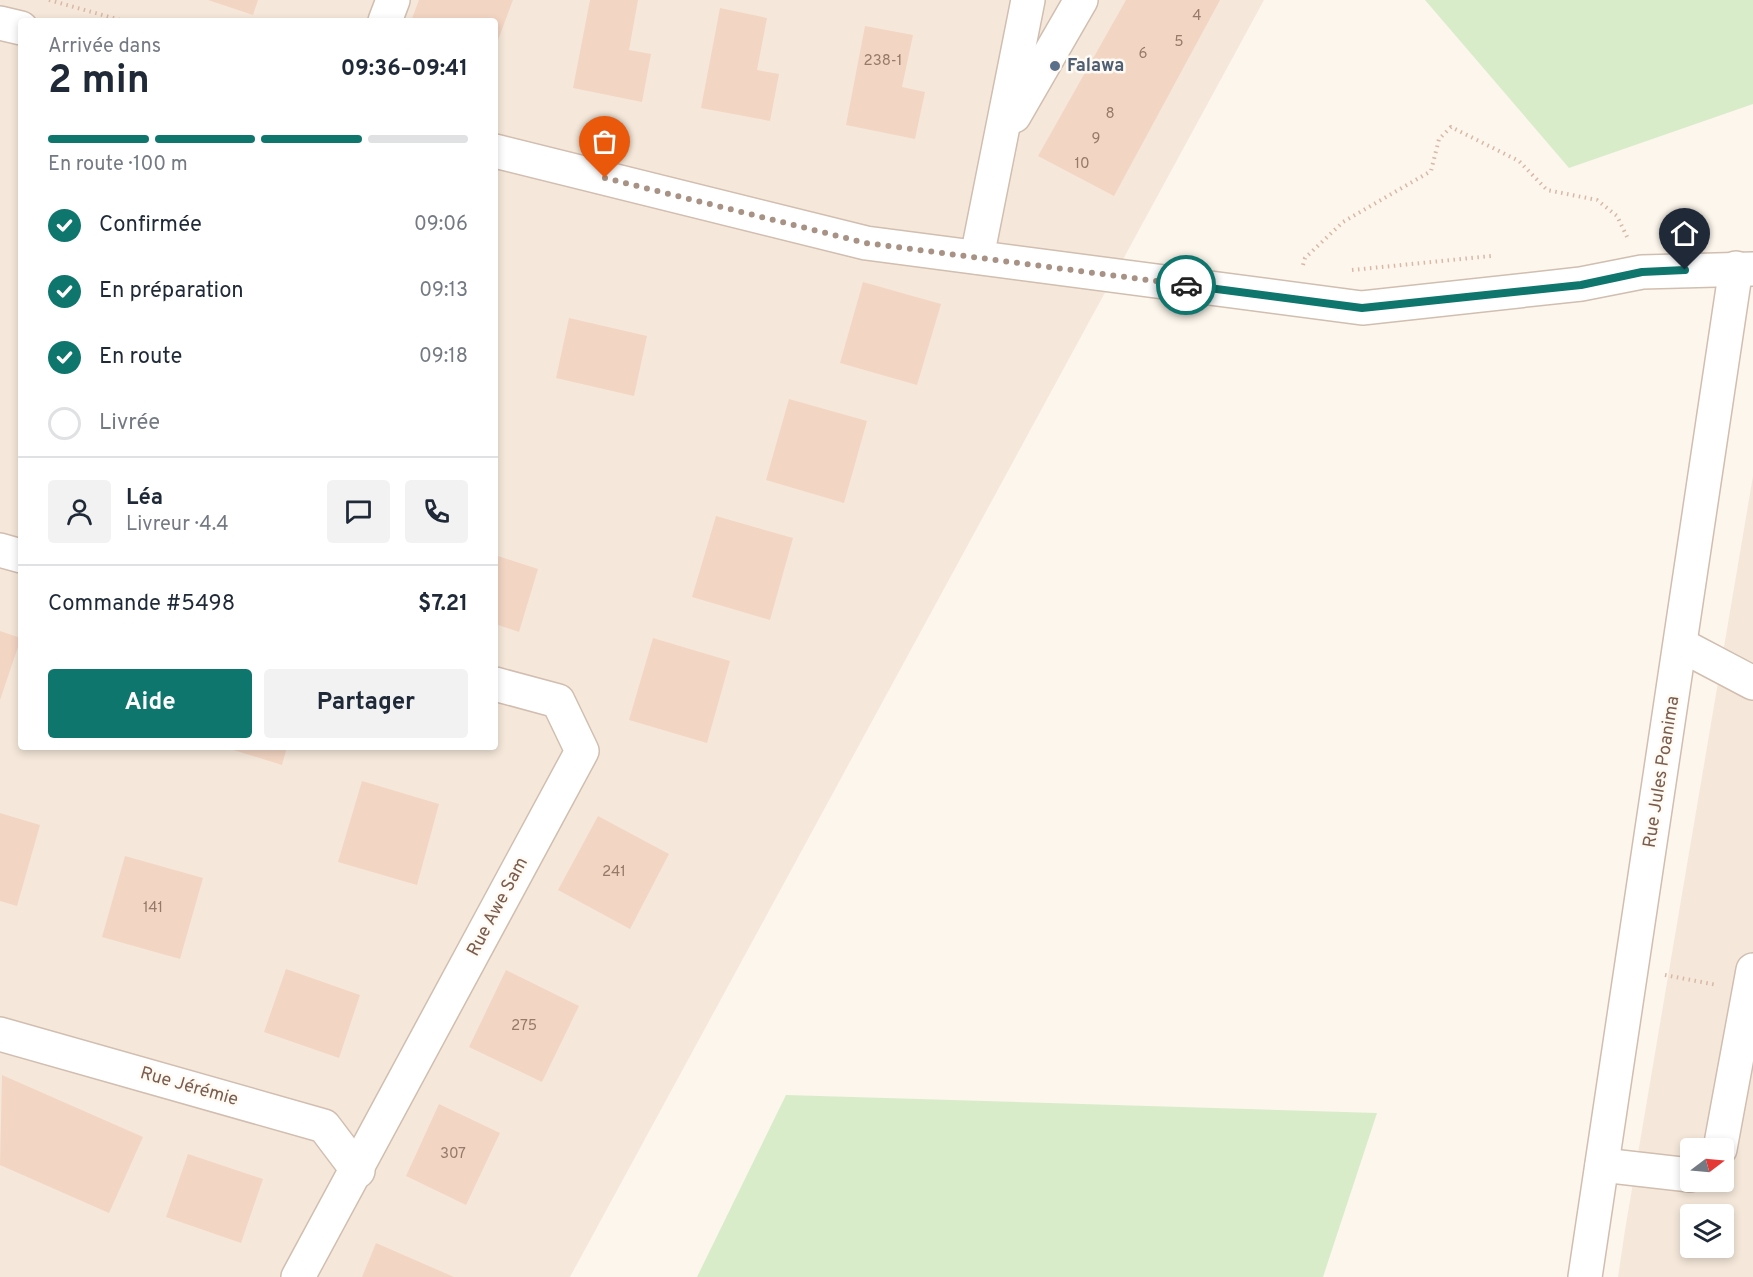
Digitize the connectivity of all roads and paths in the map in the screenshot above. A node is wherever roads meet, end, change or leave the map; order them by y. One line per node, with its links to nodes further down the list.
1 (49, 0): 5 (path)
2 (393, 0): 6 (street)
3 (1028, 0): 9 (street)
4 (1081, 0): 9 (street)
5 (113, 18)
6 (386, 18)
7 (0, 23): 8 (street)
8 (18, 27)
9 (1003, 136): 15 (street)
10 (498, 152): 15 (street)
11 (1629, 243): 12 (path); 13 (path); 18 (path)
12 (1618, 244)
13 (1640, 244)
14 (1500, 256): 17 (path)
15 (977, 257): 18 (street)
16 (1744, 268): 18 (street); 21 (street, Rue Jules Poanima)
17 (1346, 270)
18 (1290, 298)
19 (0, 550): 20 (street)
20 (18, 555)
21 (1681, 645): 22 (street); 24 (street, Rue Jules Poanima)
22 (1753, 683)
23 (498, 685): 29 (street, Rue Awe Sam)
24 (1632, 969): 25 (path); 28 (street, Rue Jules Poanima)
25 (1751, 980): 27 (street)
26 (0, 1034): 29 (street, Rue Jérémie)
27 (1722, 1138)
28 (1602, 1165): 30 (street); 32 (street, Rue Jules Poanima)
29 (357, 1171): 31 (street)
30 (1680, 1174)
31 (298, 1277)
32 (1585, 1277)

